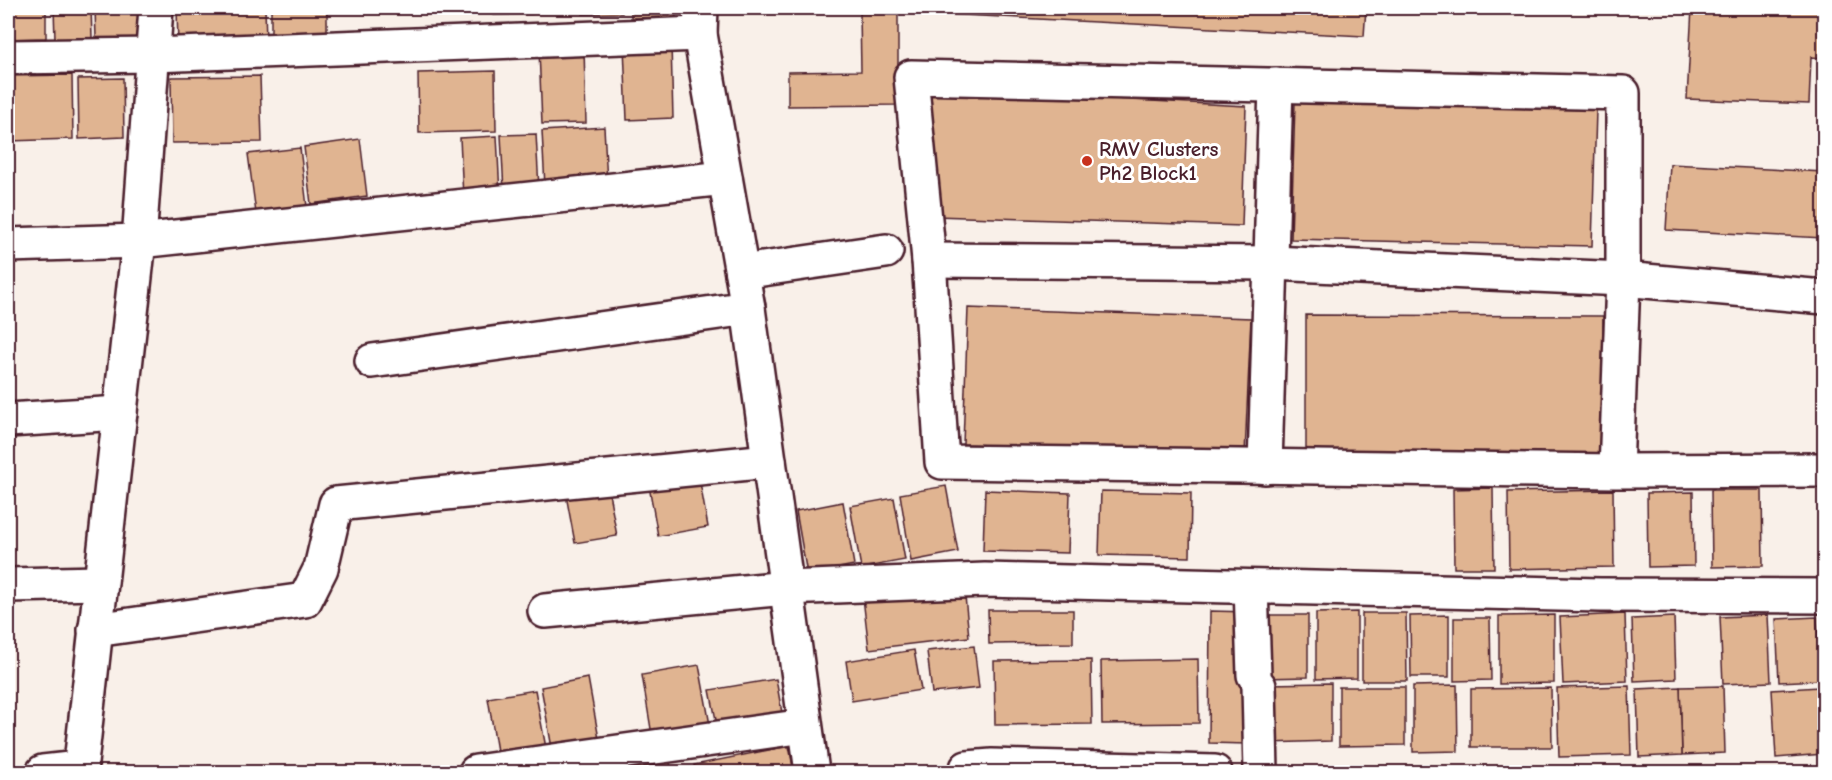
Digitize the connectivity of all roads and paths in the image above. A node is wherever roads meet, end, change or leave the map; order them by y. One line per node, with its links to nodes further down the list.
1 (156, 8): 3 (street)
2 (700, 21): 3 (street); 6 (street)
3 (153, 55): 4 (street); 7 (street)
4 (8, 57)
5 (1276, 85): 10 (street); 11 (street); 13 (street)
6 (725, 178): 7 (street); 12 (street)
7 (139, 241): 8 (street); 17 (street)
8 (8, 245)
9 (886, 251): 12 (street)
10 (929, 260): 11 (street); 20 (street)
11 (1272, 263): 13 (street); 20 (street)
12 (742, 273): 15 (street)
13 (1623, 279): 14 (street); 22 (street)
14 (1824, 297)
15 (747, 308): 16 (street); 19 (street)
16 (372, 361)
17 (120, 413): 18 (street); 23 (street)
18 (8, 420)
19 (769, 461): 26 (street); 29 (street)
20 (1265, 467): 22 (street)
21 (1824, 470): 22 (street)
22 (1616, 471)
23 (100, 583): 24 (street); 29 (street)
24 (8, 585)
25 (1251, 587): 26 (street); 27 (street); 37 (street)
26 (786, 588): 28 (street); 30 (street)
27 (1824, 596)
28 (545, 611)
29 (95, 630): 32 (street)
30 (805, 726): 34 (street); 35 (street)
31 (967, 768): 36 (street)
32 (80, 770): 33 (street)
33 (43, 772)
34 (476, 772)
35 (812, 772)
36 (1215, 772)
37 (1261, 772)

